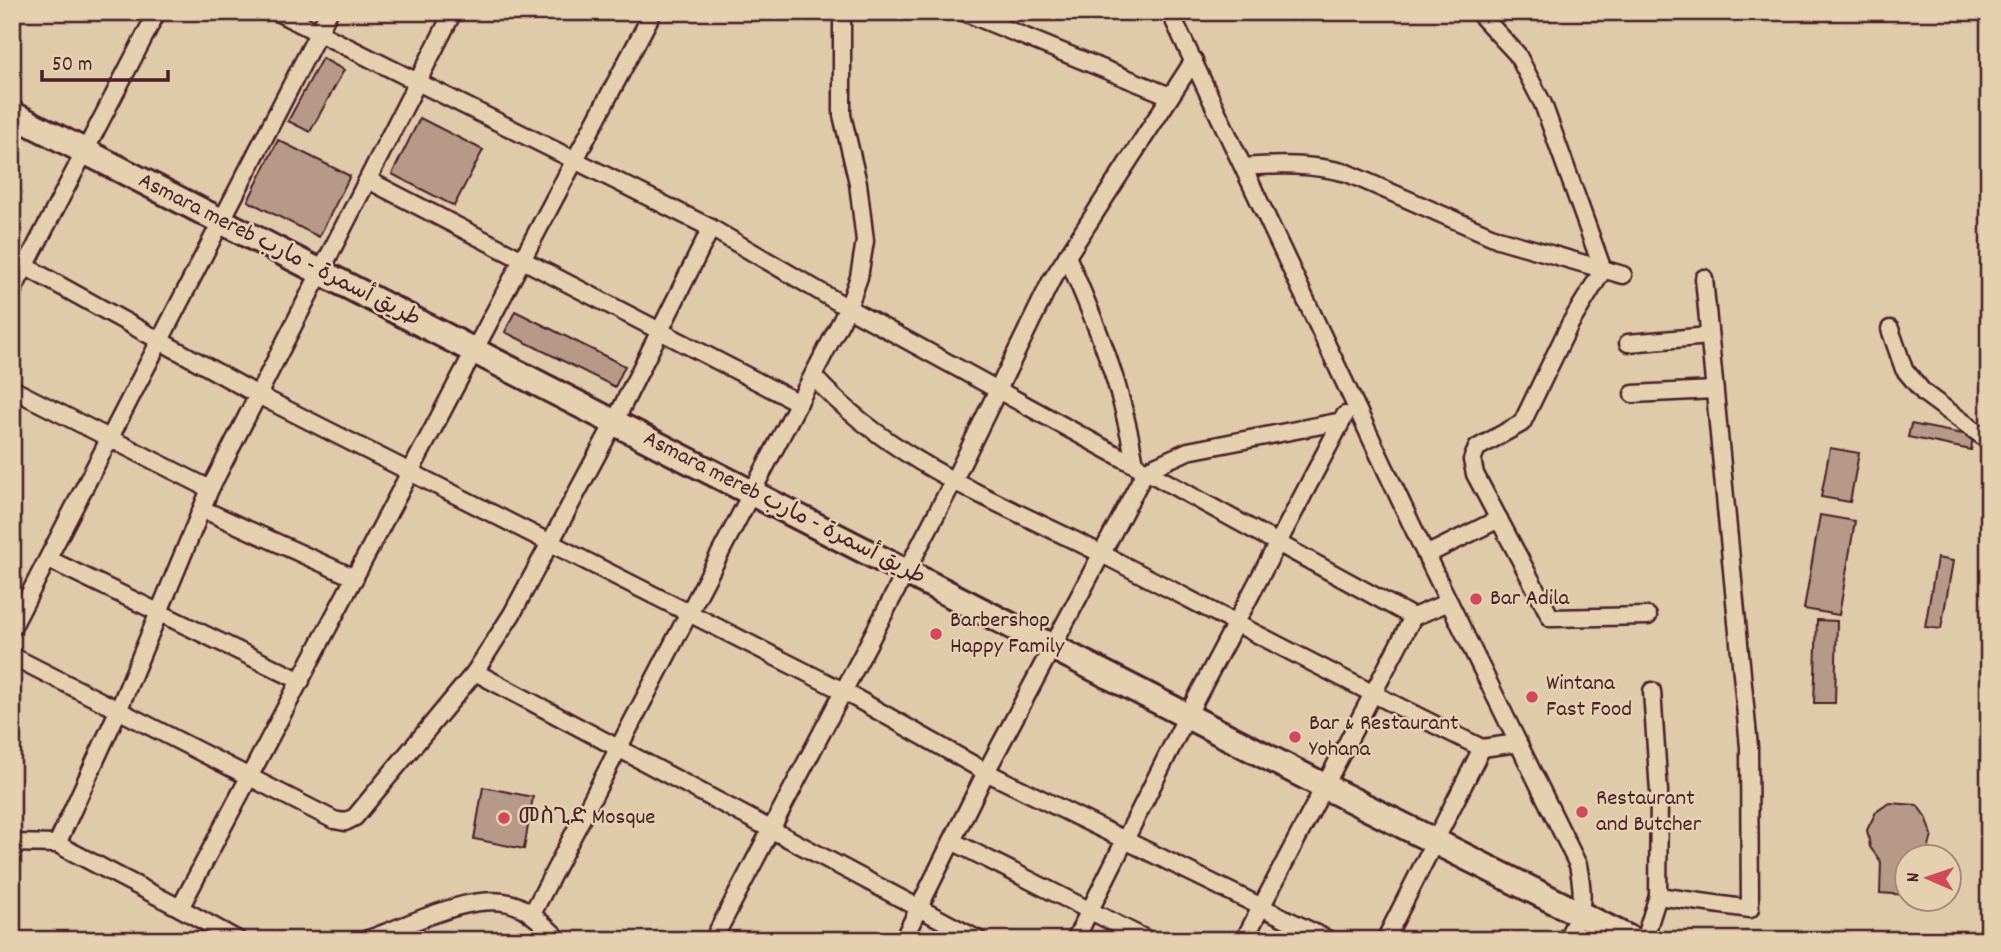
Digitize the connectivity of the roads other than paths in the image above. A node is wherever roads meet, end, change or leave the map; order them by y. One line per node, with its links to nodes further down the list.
1 (157, 12): 15 (street)
2 (277, 12): 10 (street)
3 (329, 12): 10 (street)
4 (453, 12): 12 (street)
5 (653, 12): 16 (street)
6 (842, 12): 29 (street)
7 (964, 12): 13 (street)
8 (1170, 12): 11 (street)
9 (1478, 12): 24 (street)
10 (318, 33): 12 (street); 19 (street)
11 (1194, 60): 13 (street); 17 (street)
12 (417, 84): 16 (street); 18 (street)
13 (1170, 96): 21 (street)
14 (12, 114): 15 (highway, Asmara mereb طريق أسمرة - مارب)
15 (84, 150): 19 (highway, Asmara mereb طريق أسمرة - مارب); 23 (street)
16 (574, 161): 20 (street); 22 (street)
17 (1244, 167): 24 (street); 42 (street)
18 (368, 180): 22 (street); 25 (street)
19 (223, 222): 25 (highway, Asmara mereb طريق أسمرة - مارب); 33 (street)
20 (711, 228): 29 (street); 31 (street)
21 (1067, 256): 39 (street); 48 (street)
22 (521, 261): 31 (street); 35 (street)
23 (19, 263): 28 (street); 33 (street)
24 (1603, 270): 26 (street); 54 (street)
25 (320, 274): 35 (highway, Asmara mereb طريق أسمرة - مارب); 41 (street)
26 (1623, 275)
27 (1704, 278): 32 (street)
28 (12, 292)
29 (848, 308): 36 (street); 39 (street)
30 (1890, 329): 47 (street)
31 (660, 330): 43 (street); 45 (street)
32 (1709, 336): 34 (street); 38 (street)
33 (159, 342): 41 (street); 46 (street)
34 (1628, 343)
35 (475, 352): 45 (highway, Asmara mereb طريق أسمرة - مارب); 49 (street)
36 (813, 376): 43 (street); 50 (street)
37 (12, 389): 46 (street)
38 (1714, 390): 40 (street); 90 (street)
39 (1000, 391): 48 (street); 50 (street)
40 (1633, 394)
41 (258, 395): 49 (street); 51 (street)
42 (1354, 401): 44 (street); 58 (street)
43 (799, 403): 52 (street)
44 (1342, 421): 48 (street); 56 (street)
45 (614, 424): 52 (highway, Asmara mereb طريق أسمرة - مارب); 55 (street)
46 (110, 436): 51 (street); 59 (street)
47 (1989, 442)
48 (1140, 467): 56 (street); 57 (street)
49 (411, 471): 55 (street); 61 (street)
50 (953, 482): 57 (street); 60 (street)
51 (211, 489): 53 (street)
52 (752, 494): 60 (highway, Asmara mereb طريق أسمرة - مارب); 64 (street)
53 (202, 509): 61 (street); 63 (street)
54 (1499, 519): 58 (street); 65 (street)
55 (549, 542): 64 (street); 71 (street)
56 (1278, 542): 66 (street); 67 (street)
57 (1102, 554): 67 (street); 69 (street)
58 (1426, 555): 62 (street)
59 (48, 559): 63 (street); 68 (street)
60 (906, 571): 69 (highway, Asmara mereb طريق أسمرة - مارب); 73 (street)
61 (355, 578): 72 (street)
62 (1449, 602): 66 (street); 78 (street)
63 (159, 611): 72 (street); 76 (street)
64 (690, 613): 73 (street); 79 (street)
65 (1648, 616)
66 (1413, 617): 75 (street)
67 (1235, 624): 75 (street); 77 (street)
68 (12, 628)
69 (1054, 647): 77 (highway, Asmara mereb طريق أسمرة - مارب); 81 (street)
70 (12, 656): 76 (street)
71 (475, 672): 79 (street); 82 (street)
72 (301, 681): 82 (street)
73 (843, 691): 81 (street); 84 (street)
74 (1652, 691): 90 (street)
75 (1371, 694): 80 (street); 83 (street)
76 (118, 711): 82 (street); 89 (street)
77 (1187, 716): 83 (highway, Asmara mereb طريق أسمرة - مارب); 86 (street)
78 (1518, 743): 80 (street); 96 (street)
79 (621, 748): 84 (street); 95 (street)
80 (1482, 748): 87 (street)
81 (986, 772): 85 (street); 86 (street)
82 (250, 777): 92 (street)
83 (1324, 786): 87 (highway, Asmara mereb طريق أسمرة - مارب); 91 (street)
84 (770, 830): 93 (street); 100 (street)
85 (952, 841): 93 (street); 94 (street)
86 (1126, 841): 91 (street); 94 (street)
87 (1436, 841): 96 (highway, Asmara mereb طريق أسمرة - مارب); 107 (street)
88 (12, 843): 89 (street)
89 (57, 845): 92 (street)
90 (1658, 896): 110 (street)
91 (1261, 905): 105 (street); 106 (street)
92 (180, 908): 97 (street)
93 (919, 909): 101 (street); 102 (street)
94 (1090, 911): 103 (street); 104 (street)
95 (532, 914): 98 (street); 99 (street)
96 (1580, 915): 108 (street); 109 (highway, Asmara mereb طريق أسمرة - مارب)
97 (238, 940)
98 (365, 940)
99 (560, 940)
100 (713, 940)
101 (902, 940)
102 (979, 940)
103 (1075, 940)
104 (1147, 940)
105 (1244, 940)
106 (1329, 940)
107 (1385, 940)
108 (1566, 940)
109 (1632, 940)
110 (1644, 940)

